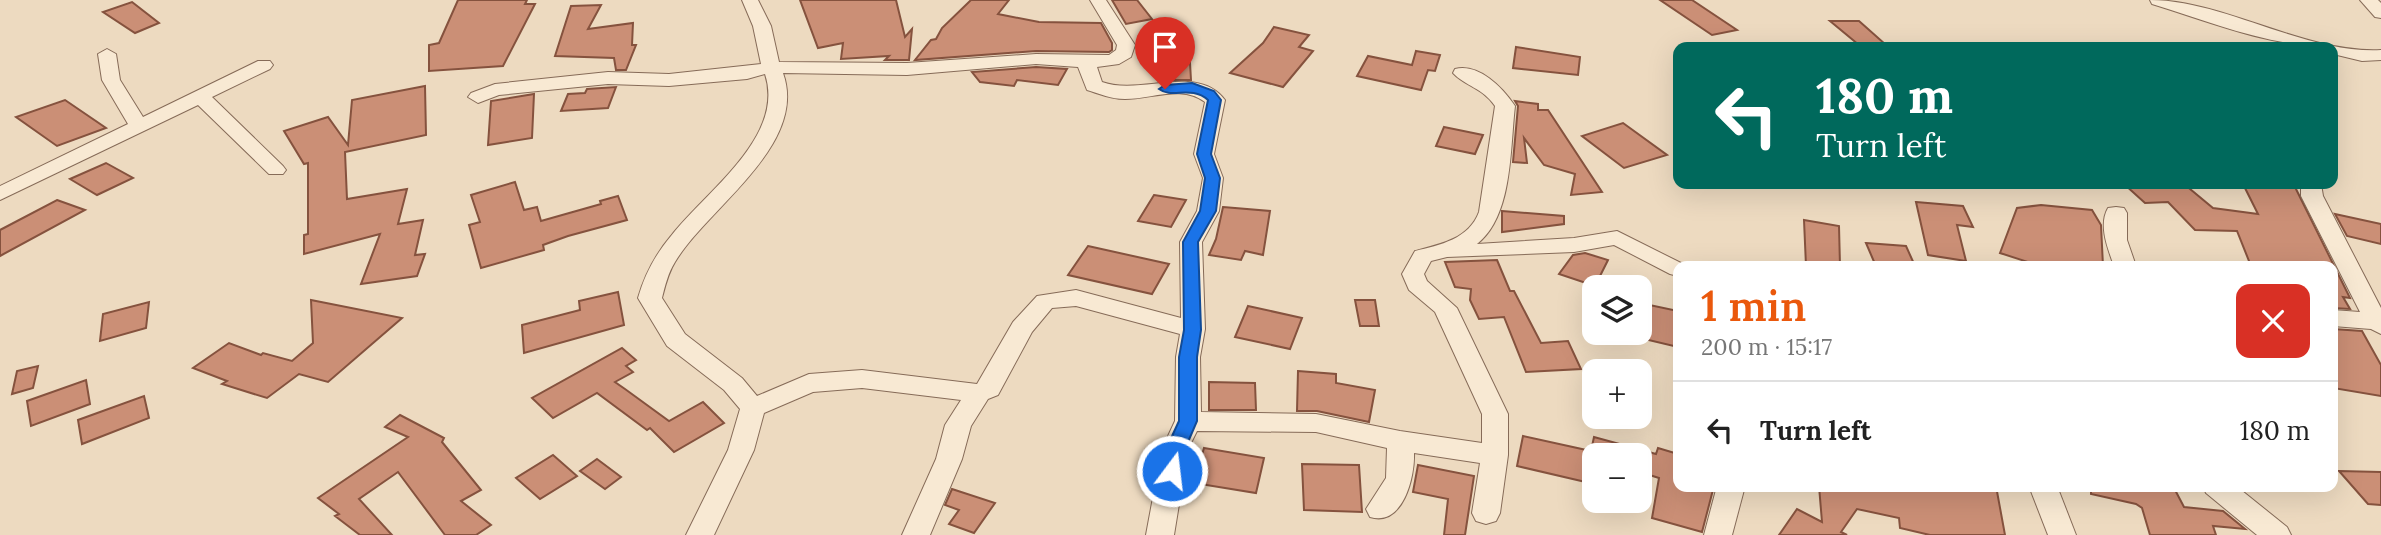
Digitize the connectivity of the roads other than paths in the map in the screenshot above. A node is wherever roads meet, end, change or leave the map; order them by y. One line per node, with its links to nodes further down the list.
1 (750, 0): 12 (street)
2 (1098, 0): 10 (street)
3 (2158, 0): 6 (street)
4 (2368, 0): 5 (street)
5 (2381, 13)
6 (2302, 42)
7 (2338, 50): 9 (street)
8 (107, 54): 16 (street)
9 (2381, 55)
10 (1086, 62): 12 (street); 26 (street)
11 (264, 65): 14 (street)
12 (772, 67): 15 (street); 28 (street)
13 (1462, 73): 21 (street)
14 (200, 95): 16 (street); 17 (street)
15 (478, 97)
16 (139, 126): 19 (street)
17 (276, 170)
18 (2311, 189): 25 (street)
19 (0, 194)
20 (2116, 214): 22 (street)
21 (1443, 253): 23 (street); 31 (street)
22 (2123, 261)
23 (1673, 266)
24 (2338, 319): 25 (street)
25 (2380, 324)
26 (1193, 330): 27 (street); 29 (street)
27 (979, 393): 28 (street); 38 (street)
28 (752, 408): 37 (street)
29 (1188, 421): 30 (street); 39 (street)
30 (1400, 441): 31 (street); 35 (street)
31 (1495, 455): 36 (street)
32 (1729, 492): 40 (street)
33 (2045, 492): 41 (street)
34 (2223, 492): 42 (street)
35 (1380, 509)
36 (1486, 513)
37 (700, 535)
38 (916, 535)
39 (1160, 535)
40 (1718, 535)
41 (2062, 535)
42 (2277, 535)

